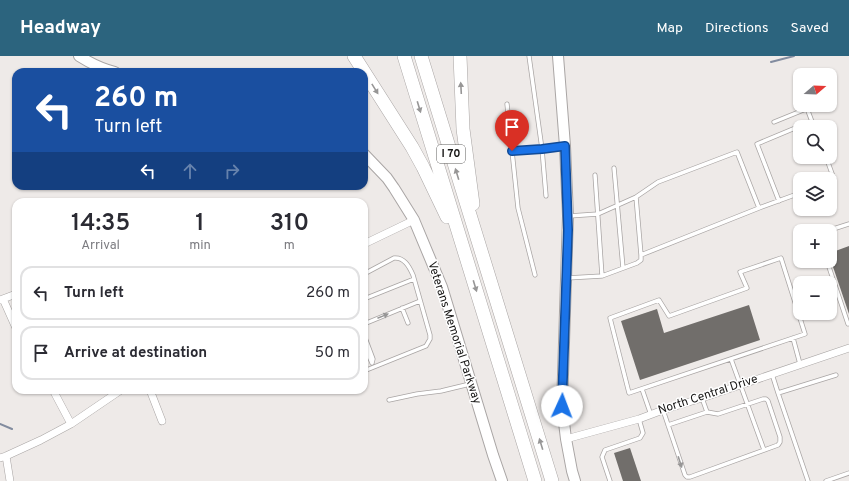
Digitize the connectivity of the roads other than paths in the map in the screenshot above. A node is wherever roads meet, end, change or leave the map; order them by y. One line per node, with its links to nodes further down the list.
1 (79, 56): 8 (street)
2 (354, 56): 9 (highway, one-way to 9)
3 (404, 56): 33 (highway, I 70, one-way to 33)
4 (421, 56): 34 (highway, I 70, one-way to 4)
5 (460, 56): 34 (highway, one-way to 5)
6 (529, 56): 16 (lane)
7 (558, 56): 15 (street)
8 (101, 68)
9 (362, 68)
10 (368, 78): 33 (highway, one-way to 33)
11 (508, 104): 17 (lane)
12 (812, 120): 13 (lane)
13 (774, 122)
14 (793, 129): 24 (lane)
15 (565, 146): 16 (lane); 28 (street)
16 (542, 149): 17 (lane); 21 (lane)
17 (512, 151): 39 (lane)
18 (368, 158): 29 (street, Veterans Memorial Parkway)
19 (614, 168): 25 (lane)
20 (595, 175): 27 (lane)
21 (546, 196)
22 (793, 196): 24 (lane)
23 (636, 197): 25 (lane); 26 (lane); 35 (lane)
24 (779, 201): 26 (lane)
25 (617, 205): 27 (lane); 36 (lane)
26 (759, 208): 35 (lane)
27 (598, 214): 28 (lane); 40 (lane)
28 (568, 216): 41 (street)
29 (414, 220): 32 (street); 63 (street, Veterans Memorial Parkway)
30 (849, 224): 31 (lane)
31 (837, 228)
32 (368, 242)
33 (464, 249): 86 (highway, I 70, one-way to 86)
34 (481, 252): 87 (highway, I 70, one-way to 34)
35 (641, 255): 36 (lane)
36 (623, 268): 40 (lane)
37 (829, 268): 51 (lane)
38 (368, 272): 42 (lane)
39 (535, 275)
40 (602, 276): 41 (lane)
41 (567, 278): 80 (street)
42 (414, 279): 44 (lane); 46 (lane)
43 (12, 296): 45 (street)
44 (368, 297)
45 (2, 300): 48 (street)
46 (420, 301): 47 (lane); 59 (lane)
47 (402, 308): 49 (lane, one-way to 47); 50 (lane)
48 (12, 320)
49 (368, 322)
50 (408, 323)
51 (849, 325)
52 (793, 338): 56 (lane); 58 (lane); 65 (lane)
53 (368, 345): 57 (lane)
54 (849, 348): 58 (street, North Central Drive)
55 (368, 354): 57 (lane)
56 (731, 359): 64 (lane); 65 (lane)
57 (372, 363): 59 (lane)
58 (800, 364): 61 (street, North Central Drive)
59 (374, 368): 60 (lane)
60 (368, 370)
61 (772, 374): 64 (street, North Central Drive); 66 (lane)
62 (836, 375): 66 (lane)
63 (471, 384): 71 (lane); 85 (street, Veterans Memorial Parkway)
64 (740, 385): 70 (street, North Central Drive); 72 (lane)
65 (642, 389): 75 (lane)
66 (778, 393): 90 (lane)
67 (55, 394): 78 (street)
68 (115, 394): 78 (street)
69 (152, 394): 77 (street)
70 (702, 398): 73 (street, North Central Drive); 74 (lane)
71 (389, 400)
72 (747, 404): 74 (lane); 81 (lane); 81 (lane)
73 (663, 410): 75 (street, North Central Drive); 79 (lane)
74 (707, 412): 79 (lane)
75 (651, 415): 76 (street, North Central Drive)
76 (638, 419): 80 (street, North Central Drive); 89 (lane)
77 (162, 421)
78 (71, 424): 82 (street)
79 (668, 425): 81 (lane, one-way to 81)
80 (566, 439): 88 (street)
81 (764, 450)
82 (3, 457): 84 (street)
83 (849, 473): 91 (lane)
84 (10, 481)
85 (502, 481)
86 (535, 481)
87 (552, 481)
88 (575, 481)
89 (610, 481)
90 (808, 481)
91 (826, 481)

